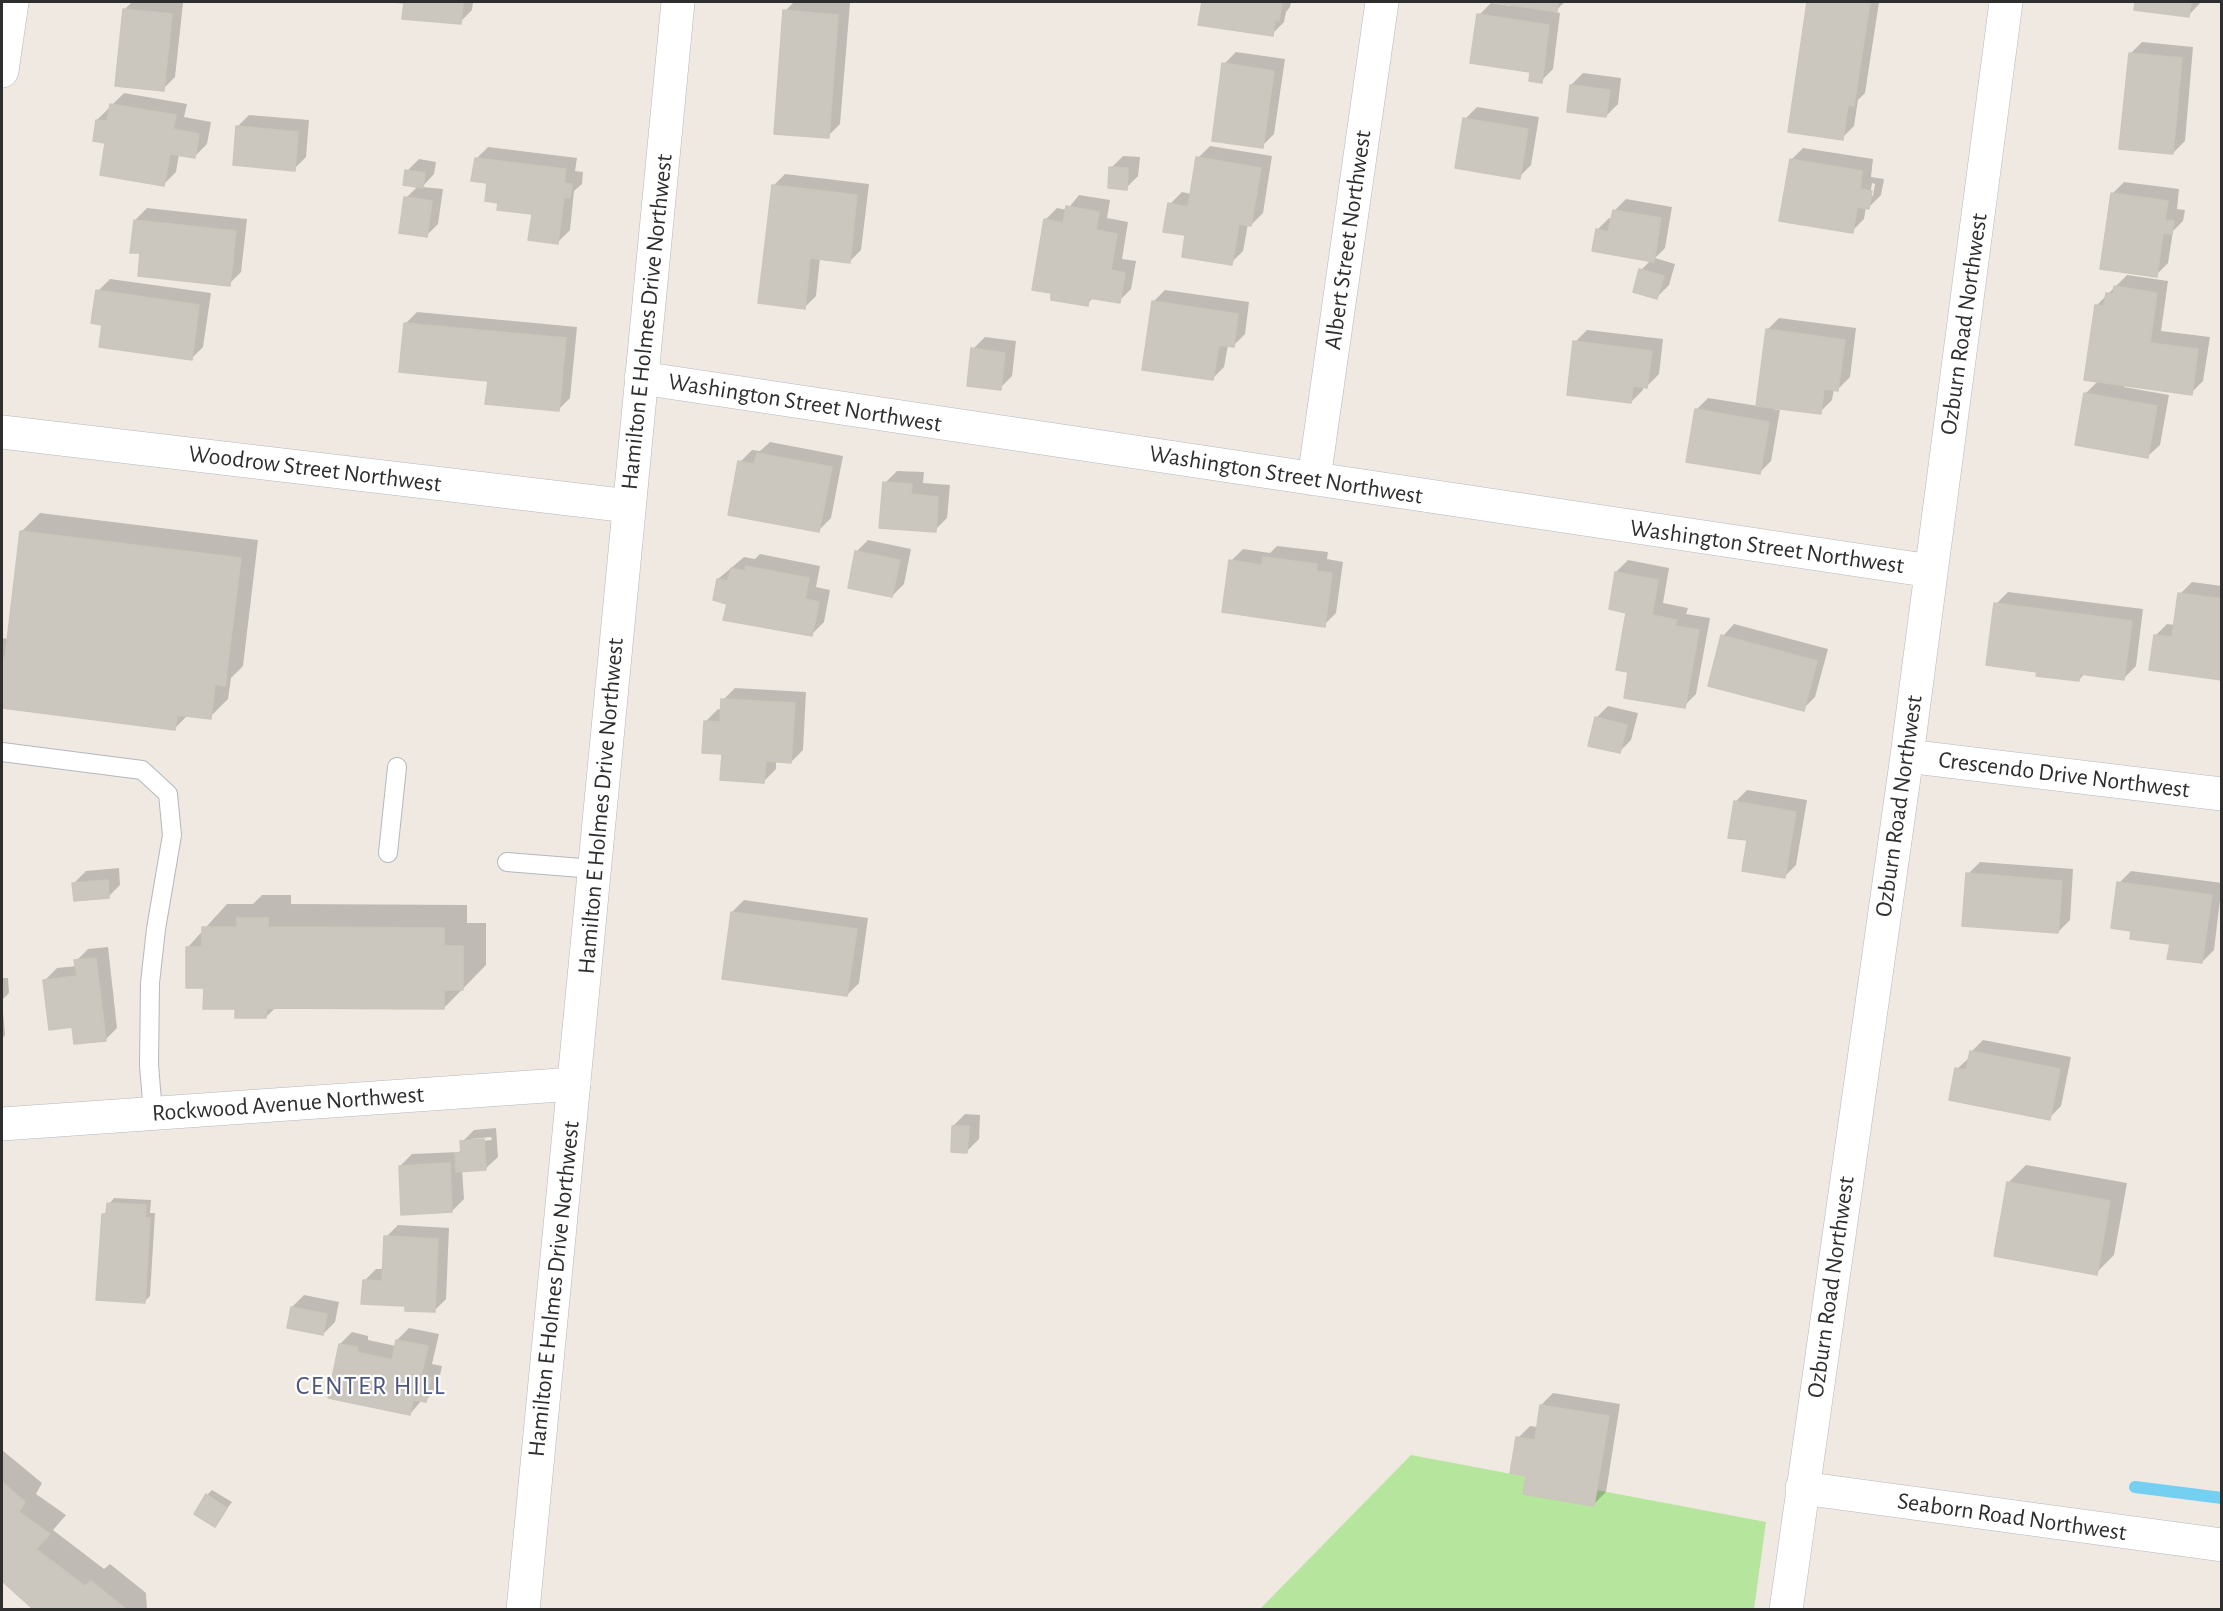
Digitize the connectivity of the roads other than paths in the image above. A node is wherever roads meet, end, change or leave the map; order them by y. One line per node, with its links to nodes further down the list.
1 (12, 2): 5 (street)
2 (678, 2): 6 (street, Hamilton E Holmes Drive Northwest)
3 (1382, 2): 8 (street, Albert Street Northwest)
4 (2006, 2): 10 (street, Ozburn Road Northwest)
5 (2, 71)
6 (641, 378): 8 (street, Washington Street Northwest); 9 (street, Hamilton E Holmes Drive Northwest)
7 (2, 433): 9 (street, Woodrow Street Northwest)
8 (1314, 479): 10 (street, Washington Street Northwest)
9 (629, 506): 17 (street, Hamilton E Holmes Drive Northwest)
10 (1931, 571): 12 (street, Ozburn Road Northwest)
11 (2, 752): 19 (lane)
12 (1907, 756): 14 (street, Crescendo Drive Northwest); 21 (street, Ozburn Road Northwest)
13 (397, 767): 15 (lane)
14 (2222, 794)
15 (388, 853)
16 (507, 862): 17 (lane)
17 (594, 869): 18 (street, Hamilton E Holmes Drive Northwest)
18 (574, 1084): 19 (street, Rockwood Avenue Northwest); 23 (street, Hamilton E Holmes Drive Northwest)
19 (153, 1113): 20 (street, Rockwood Avenue Northwest)
20 (2, 1124)
21 (1802, 1488): 22 (street, Seaborn Road Northwest); 24 (street, Ozburn Road Northwest)
22 (2222, 1545)
23 (523, 1610)
24 (1786, 1610)

